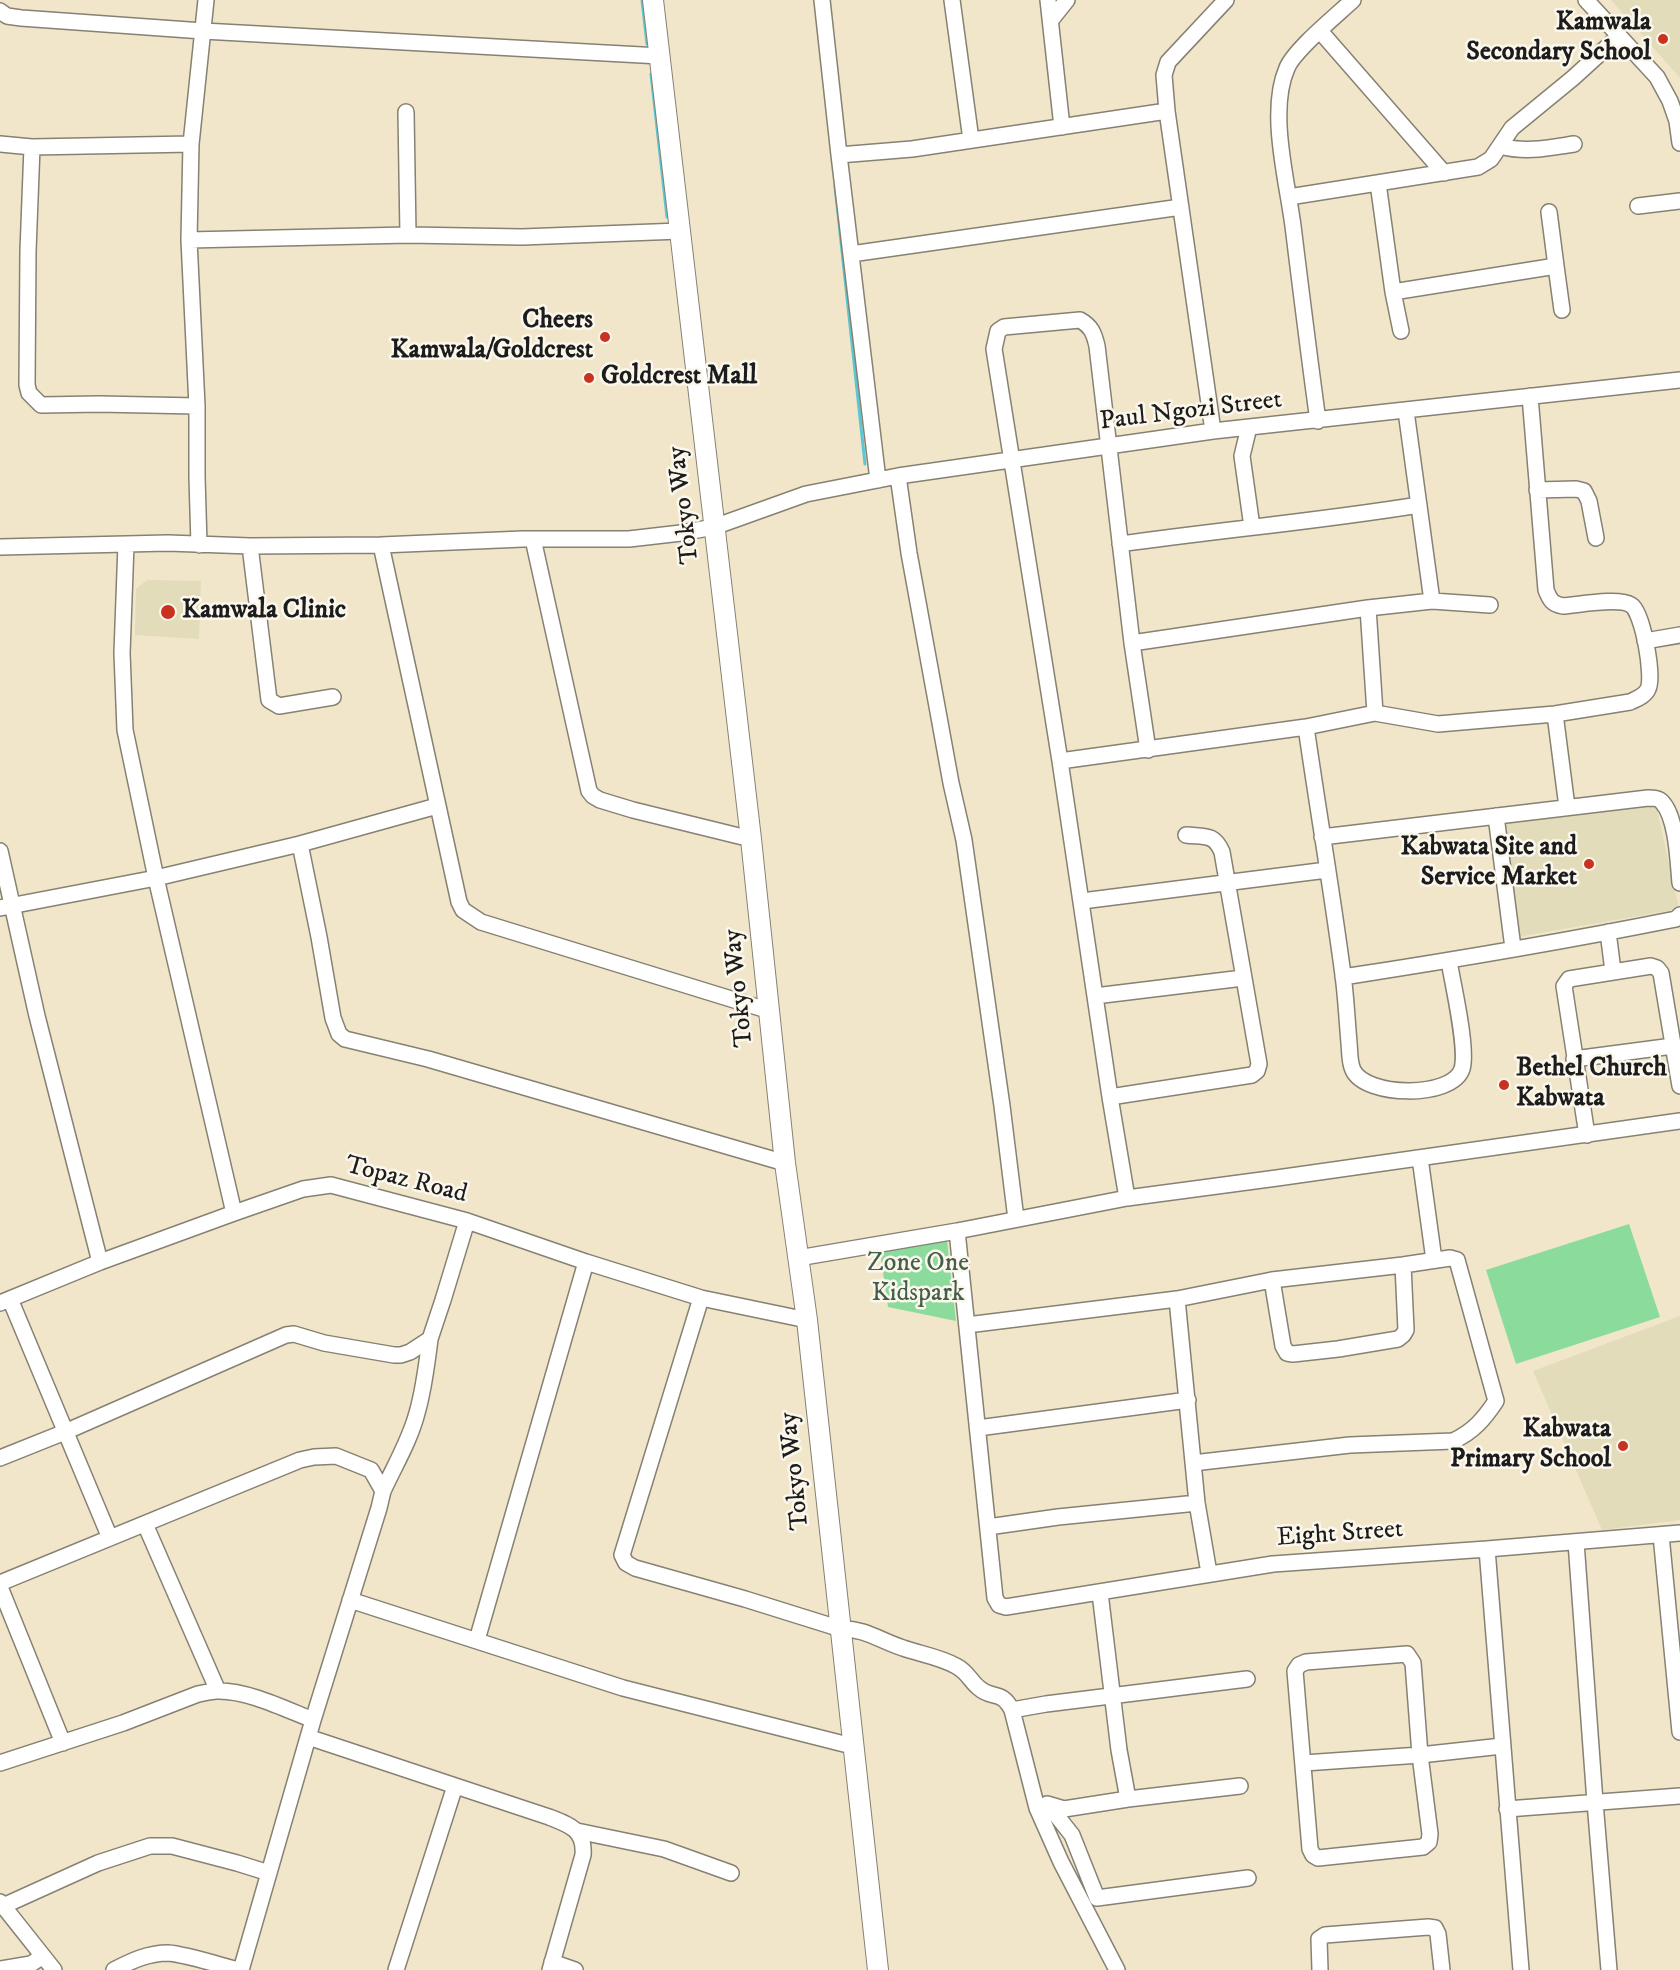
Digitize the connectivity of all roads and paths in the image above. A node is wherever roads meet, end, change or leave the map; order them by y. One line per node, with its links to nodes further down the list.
1 (206, 0): 12 (street)
2 (654, 0): 15 (main road, Tokyo Way)
3 (822, 0): 26 (street)
4 (952, 0): 19 (street)
5 (1048, 0): 11 (street)
6 (1067, 0): 11 (street)
7 (1226, 0): 16 (street)
8 (1353, 0): 13 (street)
9 (1586, 0): 14 (street)
10 (0, 10): 12 (street)
11 (1051, 20): 18 (street)
12 (203, 31): 15 (street); 22 (street)
13 (1320, 31): 27 (street); 29 (street)
14 (1618, 37): 20 (street); 24 (street)
15 (660, 56): 34 (main road, Tokyo Way)
16 (1167, 111): 18 (street); 32 (street)
17 (406, 112): 35 (street)
18 (1062, 128): 19 (street)
19 (970, 140): 26 (street)
20 (1680, 143)
21 (0, 144): 25 (street)
22 (191, 144): 25 (street); 36 (street)
23 (1574, 144): 24 (street)
24 (1501, 146): 27 (street)
25 (32, 147): 44 (street)
26 (839, 155): 37 (street)
27 (1444, 173): 28 (street)
28 (1378, 183): 29 (street); 39 (street)
29 (1289, 197): 46 (street)
30 (1680, 201): 31 (street)
31 (1638, 206)
32 (1181, 207): 37 (street); 48 (street)
33 (1549, 212): 38 (street)
34 (680, 231): 35 (street); 55 (main road, Tokyo Way)
35 (408, 236): 36 (street)
36 (189, 240): 44 (street)
37 (851, 254): 52 (street)
38 (1556, 266): 39 (street); 40 (street)
39 (1393, 291): 41 (street)
40 (1562, 310)
41 (1401, 331)
42 (1680, 380): 43 (street, Paul Ngozi Street)
43 (1530, 396): 45 (street, Paul Ngozi Street); 53 (street)
44 (197, 406): 61 (street)
45 (1406, 411): 46 (street, Paul Ngozi Street); 54 (street)
46 (1318, 421): 47 (street, Paul Ngozi Street)
47 (1249, 427): 48 (street, Paul Ngozi Street); 56 (street)
48 (1213, 431): 49 (street, Paul Ngozi Street)
49 (1107, 446): 50 (street, Paul Ngozi Street); 50 (street); 59 (street)
50 (1012, 461): 51 (street, Paul Ngozi Street); 76 (street)
51 (898, 476): 52 (street, Paul Ngozi Street); 111 (street)
52 (878, 480): 55 (street, Paul Ngozi Street)
53 (1537, 490): 57 (street); 69 (street)
54 (1419, 505): 56 (street); 65 (street)
55 (714, 526): 58 (street, Paul Ngozi Street); 82 (main road, Tokyo Way)
56 (1252, 526): 59 (street)
57 (1596, 538)
58 (533, 539): 62 (street, Paul Ngozi Street); 82 (street)
59 (1120, 543): 70 (street)
60 (126, 544): 61 (street, Paul Ngozi Street); 64 (street, Paul Ngozi Street); 87 (street)
61 (199, 544): 63 (street, Paul Ngozi Street)
62 (381, 545): 63 (street, Paul Ngozi Street); 77 (street)
63 (250, 546): 71 (street)
64 (0, 547)
65 (1432, 602): 66 (street); 67 (street)
66 (1490, 605)
67 (1368, 608): 70 (street); 72 (street)
68 (1680, 635): 69 (street)
69 (1645, 641): 73 (street)
70 (1132, 643): 75 (street)
71 (333, 697)
72 (1375, 714): 73 (street); 74 (street)
73 (1555, 714): 78 (street)
74 (1306, 727): 75 (street); 81 (street)
75 (1148, 750): 76 (street)
76 (1060, 761): 90 (street)
77 (437, 806): 84 (street); 100 (street)
78 (1568, 807): 79 (street); 83 (street)
79 (1496, 816): 81 (street); 94 (street)
80 (1186, 835): 88 (street)
81 (1322, 837): 86 (street)
82 (751, 839): 100 (main road, Tokyo Way)
83 (1678, 839): 89 (street)
84 (300, 844): 87 (street); 108 (street)
85 (0, 851): 91 (street)
86 (1327, 870): 88 (street); 97 (street)
87 (156, 878): 91 (street); 110 (street)
88 (1227, 883): 90 (street); 98 (street)
89 (1680, 883)
90 (1082, 901): 99 (street)
91 (6, 907): 116 (street)
92 (1680, 915): 93 (street)
93 (1608, 932): 94 (street); 96 (street)
94 (1513, 948): 95 (street)
95 (1449, 961): 97 (street); 97 (street)
96 (1613, 971): 101 (street); 102 (street)
97 (1343, 977)
98 (1243, 978): 99 (street); 104 (street)
99 (1095, 996): 104 (street)
100 (770, 1011): 108 (main road, Tokyo Way)
101 (1673, 1046): 102 (street); 103 (street)
102 (1574, 1059): 106 (street)
103 (1680, 1086)
104 (1110, 1097): 109 (street)
105 (1680, 1121): 106 (street)
106 (1587, 1135): 107 (street)
107 (1420, 1158): 109 (street); 115 (street)
108 (785, 1162): 114 (main road, Tokyo Way)
109 (1127, 1198): 111 (street)
110 (234, 1213): 112 (street, Topaz Road); 116 (street, Topaz Road)
111 (1016, 1219): 113 (street)
112 (467, 1221): 117 (street, Topaz Road); 125 (street)
113 (957, 1231): 114 (street); 124 (street)
114 (798, 1258): 123 (main road, Tokyo Way)
115 (1434, 1260): 118 (street); 130 (street)
116 (100, 1262): 122 (street, Topaz Road)
117 (586, 1262): 120 (street, Topaz Road); 145 (street)
118 (1403, 1265): 119 (street); 119 (street)
119 (1272, 1280): 121 (street)
120 (702, 1298): 123 (street, Topaz Road); 144 (street)
121 (1177, 1299): 124 (street); 126 (street)
122 (5, 1301): 128 (street)
123 (807, 1320): 144 (main road, Tokyo Way)
124 (967, 1325): 127 (street)
125 (430, 1339): 128 (street); 131 (street)
126 (1188, 1400): 127 (street); 130 (street)
127 (978, 1428): 134 (street)
128 (65, 1432): 129 (street); 137 (street)
129 (0, 1458)
130 (1193, 1463): 132 (street)
131 (383, 1491): 133 (street); 143 (street)
132 (1197, 1503): 134 (street); 140 (street)
133 (145, 1524): 137 (street); 147 (street)
134 (988, 1527): 142 (street, Eight Street)
135 (1680, 1533): 136 (street, Eight Street)
136 (1661, 1534): 138 (street, Eight Street); 151 (street)
137 (110, 1538): 141 (street)
138 (1576, 1542): 139 (street, Eight Street); 164 (street)
139 (1487, 1549): 140 (street, Eight Street); 155 (street)
140 (1209, 1573): 142 (street, Eight Street)
141 (0, 1585): 153 (street)
142 (1100, 1593): 148 (street)
143 (350, 1599): 145 (street); 150 (street)
144 (841, 1629): 149 (street); 154 (main road, Tokyo Way)
145 (477, 1640): 154 (street)
146 (1247, 1680): 148 (street)
147 (218, 1690): 150 (street); 153 (street)
148 (1112, 1696): 149 (street); 163 (street)
149 (1012, 1710): 159 (street)
150 (313, 1720): 152 (street)
151 (1680, 1732)
152 (308, 1737): 160 (street); 169 (street)
153 (63, 1743): 157 (street)
154 (852, 1746): 180 (main road, Tokyo Way)
155 (1502, 1746): 156 (street); 166 (street)
156 (1420, 1755): 158 (street); 158 (street); 158 (street)
157 (0, 1763)
158 (1304, 1763)
159 (1026, 1767): 165 (street); 181 (street)
160 (455, 1786): 167 (street); 178 (street)
161 (1240, 1786): 163 (street)
162 (1680, 1796): 164 (street)
163 (1128, 1799): 165 (street)
164 (1594, 1802): 166 (street); 185 (street)
165 (1049, 1806): 170 (street)
166 (1507, 1809): 184 (street)
167 (577, 1831): 168 (street); 173 (street)
168 (731, 1873)
169 (269, 1874): 171 (street); 177 (street)
170 (1248, 1878)
171 (2, 1904): 172 (street)
172 (43, 1956): 174 (street); 175 (street)
173 (551, 1966): 179 (street)
174 (0, 1969)
175 (54, 1970)
176 (114, 1970): 177 (street)
177 (239, 1970)
178 (396, 1970)
179 (575, 1970)
180 (878, 1970)
181 (1117, 1970)
182 (1320, 1970): 183 (street)
183 (1442, 1970)
184 (1521, 1970)
185 (1609, 1970)

